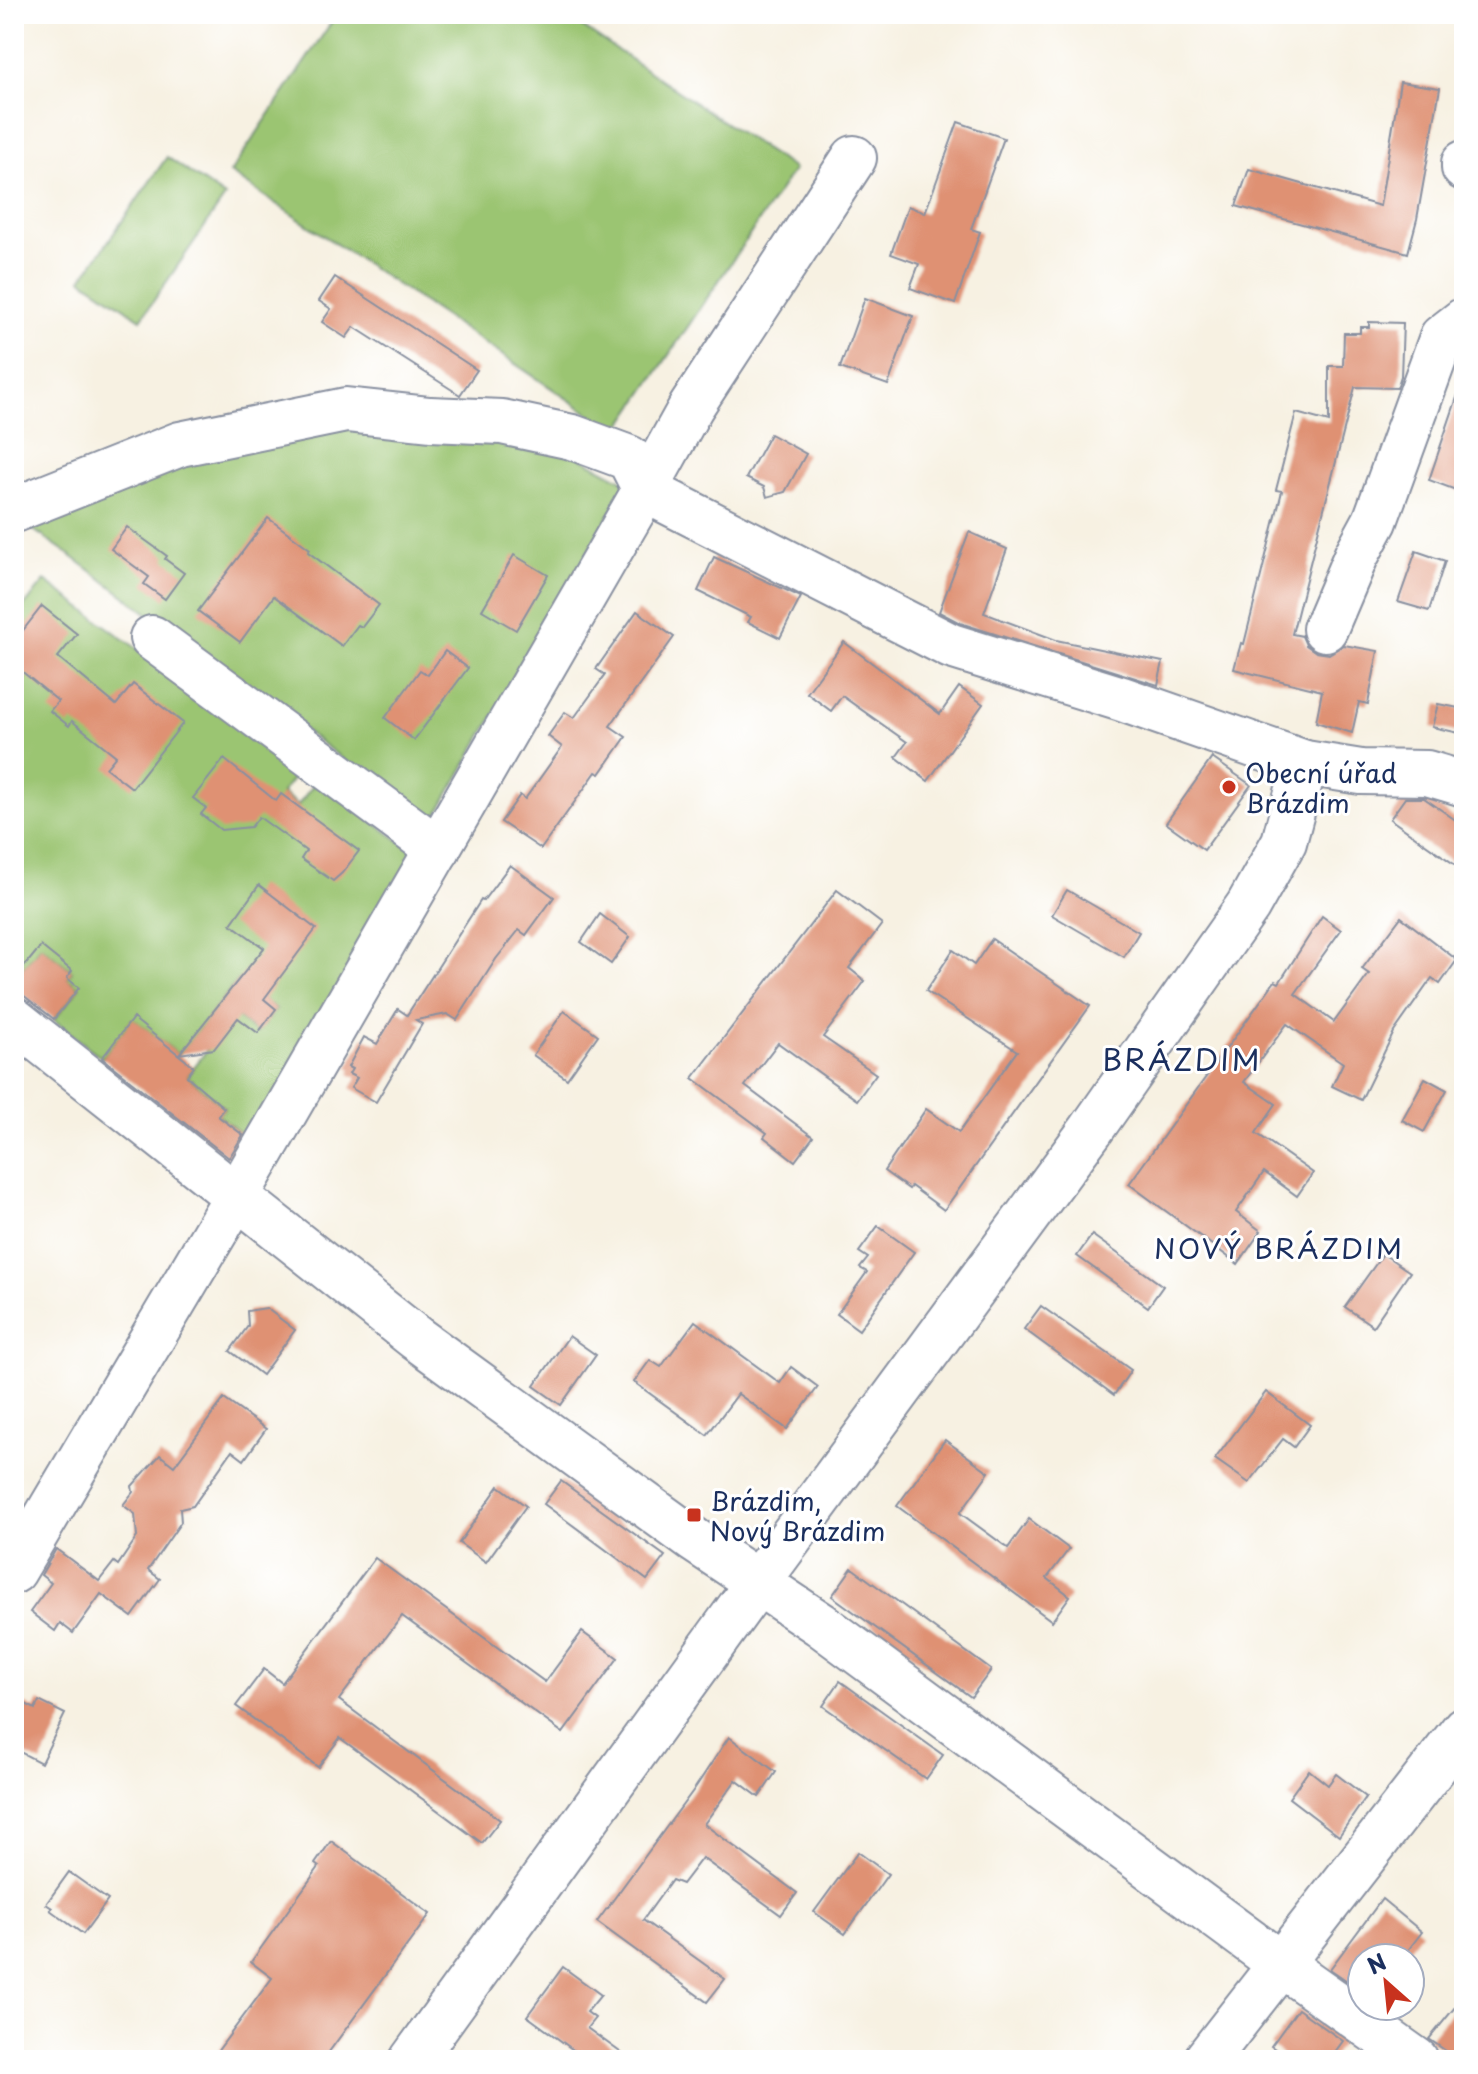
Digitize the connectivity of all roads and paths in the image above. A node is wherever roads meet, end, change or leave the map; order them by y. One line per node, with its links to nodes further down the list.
1 (854, 158): 3 (street)
2 (1464, 320): 5 (street)
3 (645, 490): 4 (street); 7 (street); 9 (street)
4 (14, 510)
5 (1325, 629)
6 (152, 638): 9 (street)
7 (1305, 763): 8 (street); 13 (street)
8 (1464, 784)
9 (438, 849): 11 (street)
10 (14, 1020): 11 (street)
11 (236, 1197): 12 (street); 13 (street)
12 (14, 1571)
13 (758, 1582): 15 (street); 16 (street)
14 (1464, 1729): 15 (street)
15 (1282, 1965): 17 (street); 18 (street)
16 (412, 2060)
17 (1206, 2060)
18 (1416, 2060)

